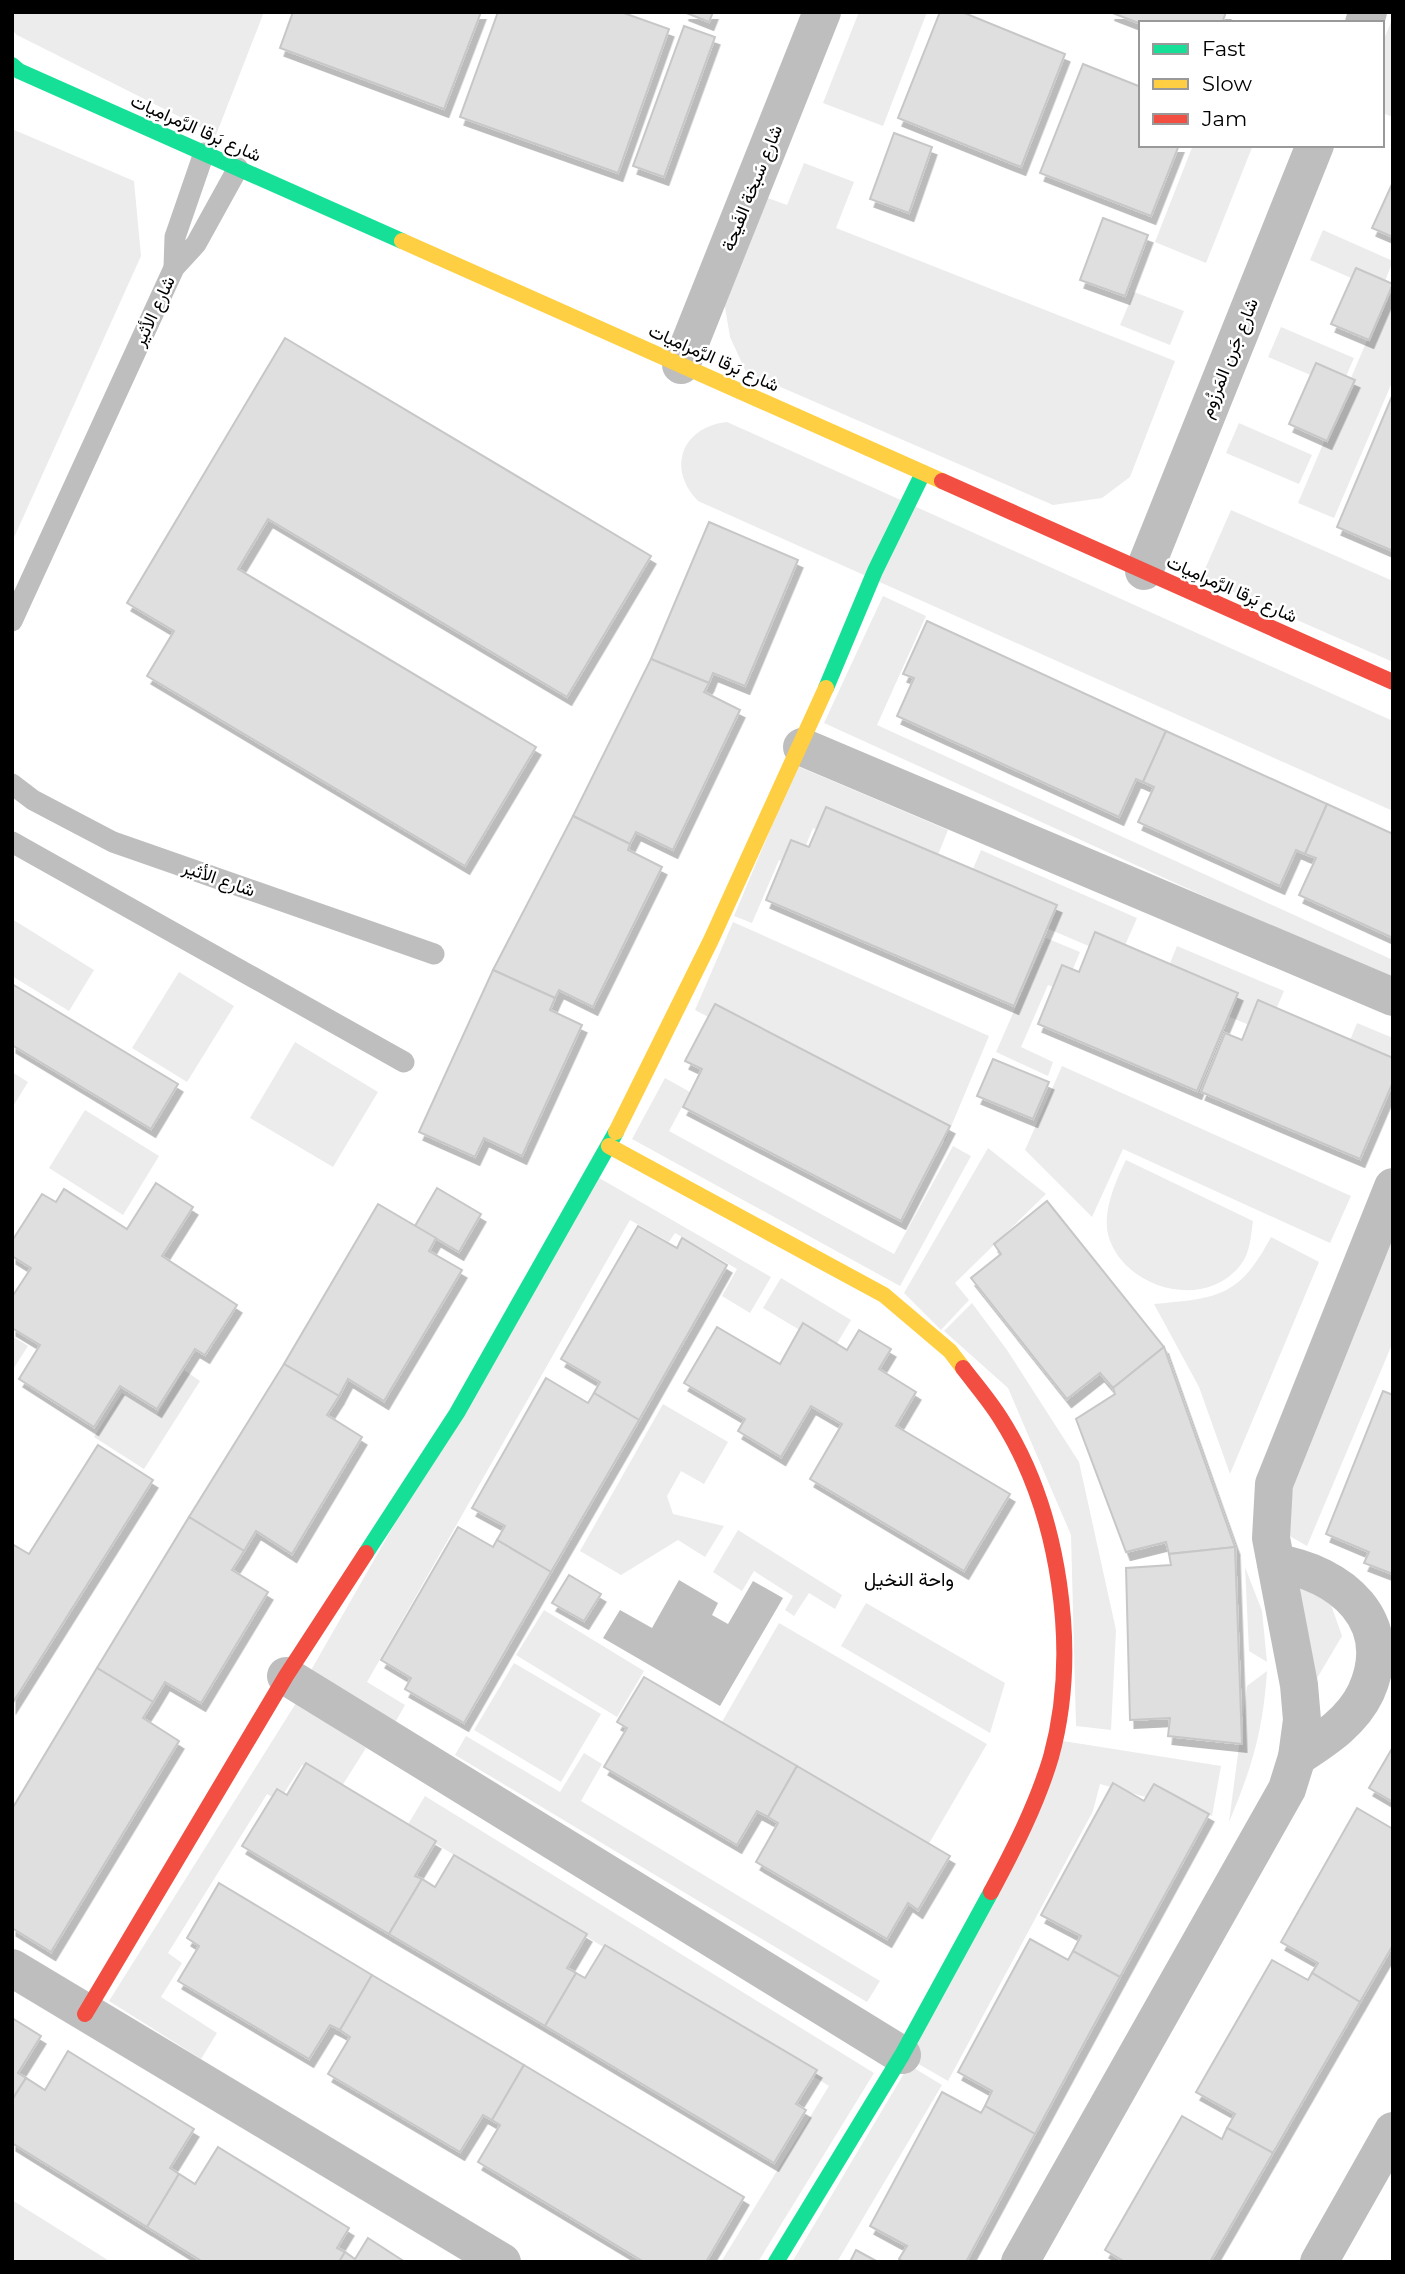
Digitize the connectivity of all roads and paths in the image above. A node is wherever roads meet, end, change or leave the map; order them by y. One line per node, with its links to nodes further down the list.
1 (822, 12): 7 (street, شارع سَبخة الفَيحة)
2 (14, 69): 4 (street, شارع بَرقا الرَّمرامِيات)
3 (1314, 147): 9 (street, شارع جَرن المَرزُوم)
4 (204, 153): 5 (street, شارع بَرقا الرَّمرامِيات); 6 (lane, شارع الأثير)
5 (238, 168): 6 (lane, شارع الأثير); 7 (street, شارع بَرقا الرَّمرامِيات)
6 (174, 268): 10 (lane, شارع الأثير)
7 (681, 365): 8 (street, شارع بَرقا الرَّمرامِيات)
8 (923, 473): 9 (street, شارع بَرقا الرَّمرامِيات); 12 (street)
9 (1144, 571): 11 (street, شارع بَرقا الرَّمرامِيات)
10 (12, 621)
11 (1393, 682)
12 (802, 747): 16 (street); 18 (street)
13 (12, 784): 15 (lane, شارع الأثير)
14 (12, 842): 17 (lane)
15 (435, 954)
16 (1393, 997)
17 (404, 1062)
18 (609, 1146): 21 (street); 25 (street)
19 (1393, 1187): 20 (street)
20 (1276, 1563): 22 (street); 22 (street)
21 (286, 1676): 24 (street); 25 (street)
22 (1297, 1757): 29 (street)
23 (12, 1968): 24 (street)
24 (85, 2014): 27 (street)
25 (902, 2055): 28 (street)
26 (1393, 2130): 30 (street)
27 (502, 2262)
28 (776, 2262)
29 (1020, 2262)
30 (1319, 2262)

